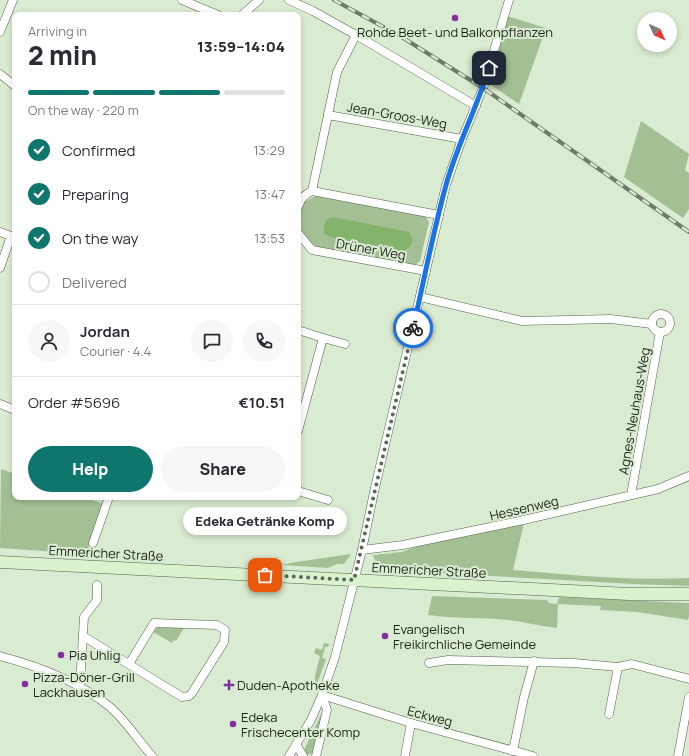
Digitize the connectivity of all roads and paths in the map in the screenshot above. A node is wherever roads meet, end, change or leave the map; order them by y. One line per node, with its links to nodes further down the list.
1 (12, 0): 8 (street)
2 (182, 0): 6 (street)
3 (259, 0): 7 (street)
4 (289, 0): 9 (street)
5 (509, 0): 12 (street)
6 (211, 12)
7 (245, 12)
8 (0, 32)
9 (356, 35): 12 (street); 13 (street)
10 (0, 74): 11 (street)
11 (12, 84)
12 (476, 106): 14 (street)
13 (328, 115): 14 (street, Jean-Groos-Weg); 15 (street)
14 (462, 139): 17 (street)
15 (312, 191): 16 (street); 17 (street)
16 (301, 200)
17 (439, 215): 23 (street)
18 (0, 232): 19 (street)
19 (12, 237)
20 (301, 237): 23 (street, Drüner Weg)
21 (12, 239): 22 (street)
22 (0, 268)
23 (426, 271): 24 (street)
24 (420, 297): 25 (street); 39 (street)
25 (652, 324): 27 (street, Agnes-Neuhaus-Weg); 27 (street, Agnes-Neuhaus-Weg)
26 (301, 331): 28 (street)
27 (660, 332): 35 (street, Agnes-Neuhaus-Weg)
28 (323, 338): 29 (street); 32 (street)
29 (345, 344)
30 (0, 404): 31 (street)
31 (12, 409)
32 (301, 421)
33 (689, 476): 35 (street, Hessenweg)
34 (301, 492): 37 (street)
35 (631, 495): 39 (street, Hessenweg)
36 (108, 500): 38 (street)
37 (328, 500)
38 (93, 543)
39 (362, 550): 41 (street)
40 (0, 562): 41 (main road, Emmericher Straße)
41 (354, 580): 43 (main road, Emmericher Straße); 52 (street)
42 (96, 585): 44 (street)
43 (689, 594)
44 (83, 636): 48 (street); 51 (street)
45 (0, 656): 51 (street)
46 (534, 662): 47 (street); 49 (street); 57 (street)
47 (429, 663)
48 (129, 664): 48 (street)
49 (618, 667): 50 (street); 54 (street)
50 (689, 678)
51 (80, 686): 58 (street)
52 (322, 695): 55 (street, Eckweg); 56 (street); 61 (street)
53 (689, 697): 64 (street)
54 (610, 714)
55 (411, 724): 57 (street, Eckweg); 62 (street)
56 (296, 744): 59 (street); 60 (street)
57 (513, 750): 63 (street, Eckweg)
58 (152, 756)
59 (289, 756)
60 (303, 756)
61 (316, 756)
62 (405, 756)
63 (533, 756)
64 (678, 756)

